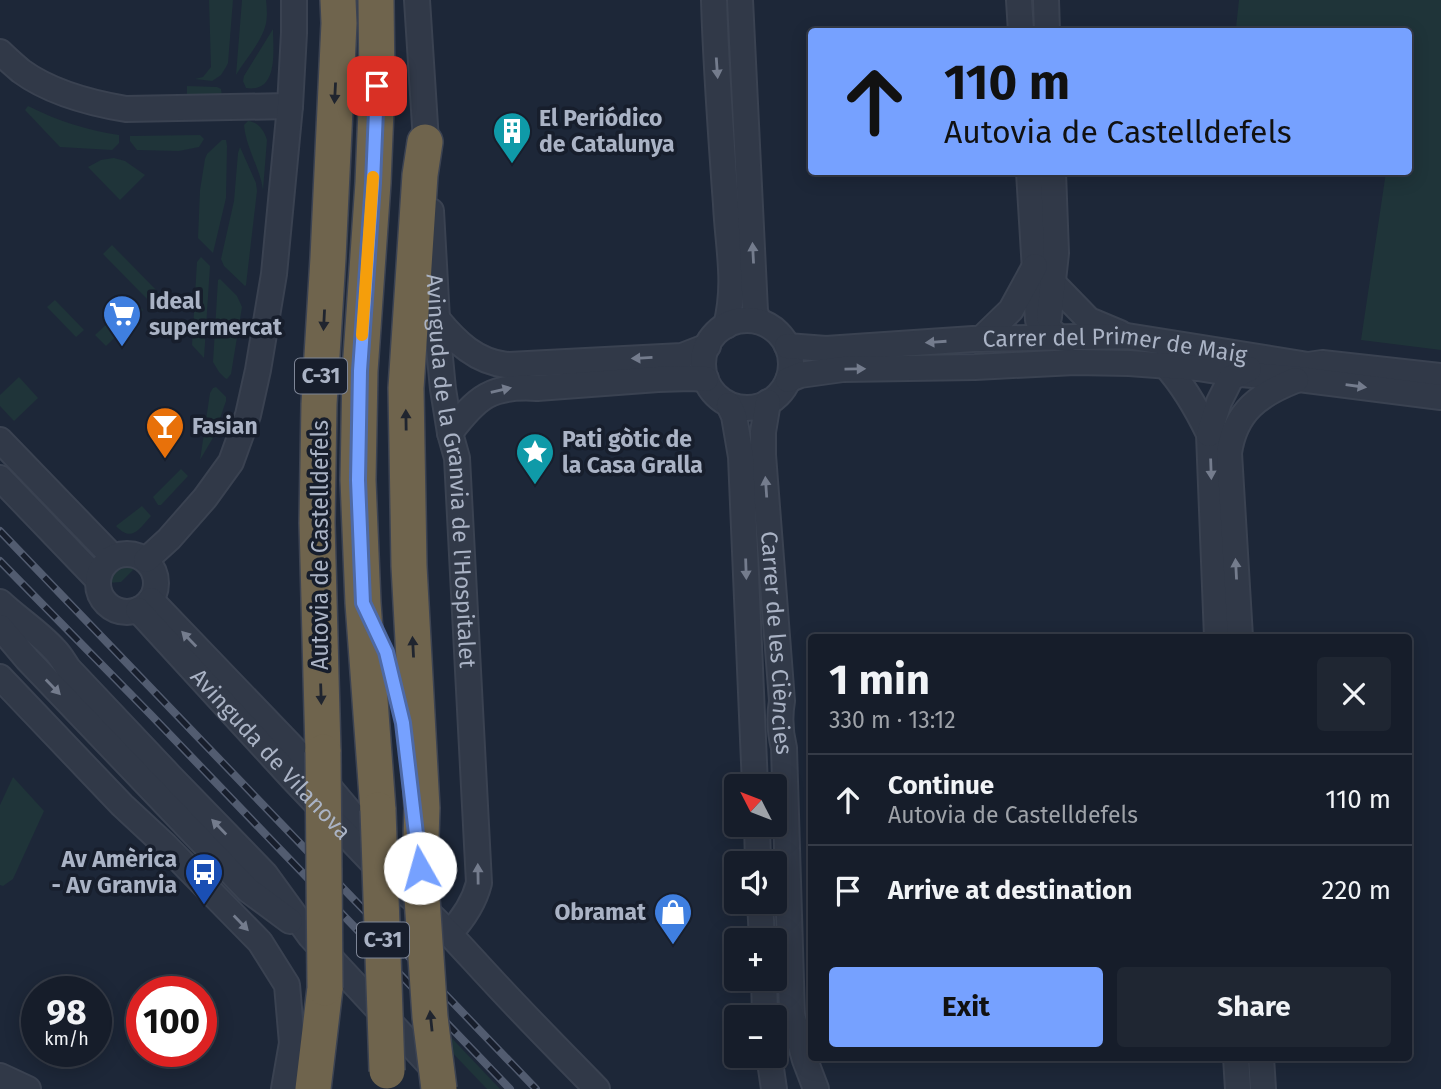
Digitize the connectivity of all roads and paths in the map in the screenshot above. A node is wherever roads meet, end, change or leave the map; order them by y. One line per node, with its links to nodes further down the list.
1 (293, 0): 12 (street)
2 (338, 0): 55 (highway, Autovia de Castelldefels / C-31, one-way to 55, bridge)
3 (376, 0): 44 (highway, Autovia de Castelldefels / C-31)
4 (417, 0): 13 (street, Avinguda de la Granvia de l'Hospitalet)
5 (714, 0): 20 (street, one-way to 20)
6 (740, 0): 19 (street, one-way to 6)
7 (1020, 0): 9 (street)
8 (1046, 0): 10 (street)
9 (1021, 28)
10 (1047, 28)
11 (0, 52): 12 (street)
12 (290, 106): 42 (street)
13 (425, 142): 18 (street, Avinguda de la Granvia de l'Hospitalet); 53 (highway, one-way to 13)
14 (1029, 175): 16 (street)
15 (1053, 175): 17 (street)
16 (1035, 265): 21 (street); 23 (street)
17 (1054, 284): 21 (street); 22 (street)
18 (438, 320): 24 (street, one-way to 18); 37 (street, Avinguda de la Granvia de l'Hospitalet)
19 (758, 321): 20 (street); 25 (street)
20 (726, 326): 24 (street)
21 (1046, 334): 22 (street, Carrer del Primer de Maig); 23 (street, Carrer del Primer de Maig); 26 (street); 28 (street)
22 (1126, 336): 29 (street, Carrer del Primer de Maig)
23 (981, 339): 25 (street, Carrer del Primer de Maig, one-way to 25)
24 (708, 346): 32 (street)
25 (787, 346): 33 (street)
26 (1119, 363): 27 (street, Carrer del Primer de Maig); 28 (street, Carrer del Primer de Maig)
27 (1165, 365): 30 (street, Carrer del Primer de Maig); 38 (street)
28 (975, 367): 33 (street, Carrer del Primer de Maig, one-way to 28)
29 (1303, 372): 30 (street, Carrer del Primer de Maig); 31 (street, Carrer del Primer de Maig); 34 (street, Carrer del Primer de Maig, one-way to 34); 48 (street, one-way to 29)
30 (1239, 374): 38 (street)
31 (1441, 376)
32 (706, 379): 36 (street); 37 (street, one-way to 32)
33 (788, 380): 35 (street)
34 (1441, 397)
35 (768, 402): 36 (street); 69 (street, Carrer de les Ciències, one-way to 35)
36 (729, 405): 50 (street, Carrer de les Ciències, one-way to 50)
37 (450, 433): 54 (street, Avinguda de la Granvia de l'Hospitalet, one-way to 37)
38 (1209, 434): 47 (street, one-way to 47)
39 (0, 440): 41 (street)
40 (0, 478): 43 (street)
41 (113, 557): 42 (street); 43 (street)
42 (146, 561): 45 (street)
43 (98, 580): 45 (street)
44 (363, 603): 53 (highway); 60 (highway, Autovia de Castelldefels / C-31, bridge)
45 (145, 605): 53 (street, Avinguda de Vilanova)
46 (5, 627): 51 (street, one-way to 51); 51 (street)
47 (1217, 634)
48 (1240, 634)
49 (0, 677): 52 (street)
50 (754, 774)
51 (162, 784): 52 (street); 67 (street)
52 (142, 822): 63 (street, one-way to 63)
53 (414, 881): 54 (street, Avinguda de Vilanova); 66 (highway, one-way to 53, bridge)
54 (449, 934): 68 (street, Avinguda de Vilanova)
55 (325, 988): 64 (highway); 65 (highway, Autovia de Castelldefels / C-31)
56 (1236, 1061): 70 (street)
57 (1261, 1061): 71 (street)
58 (770, 1068): 61 (street)
59 (0, 1076): 62 (street)
60 (388, 1080)
61 (772, 1087)
62 (28, 1089)
63 (284, 1089)
64 (313, 1089)
65 (335, 1089)
66 (439, 1089)
67 (452, 1089)
68 (597, 1089)
69 (816, 1089)
70 (1238, 1089)
71 (1263, 1089)

